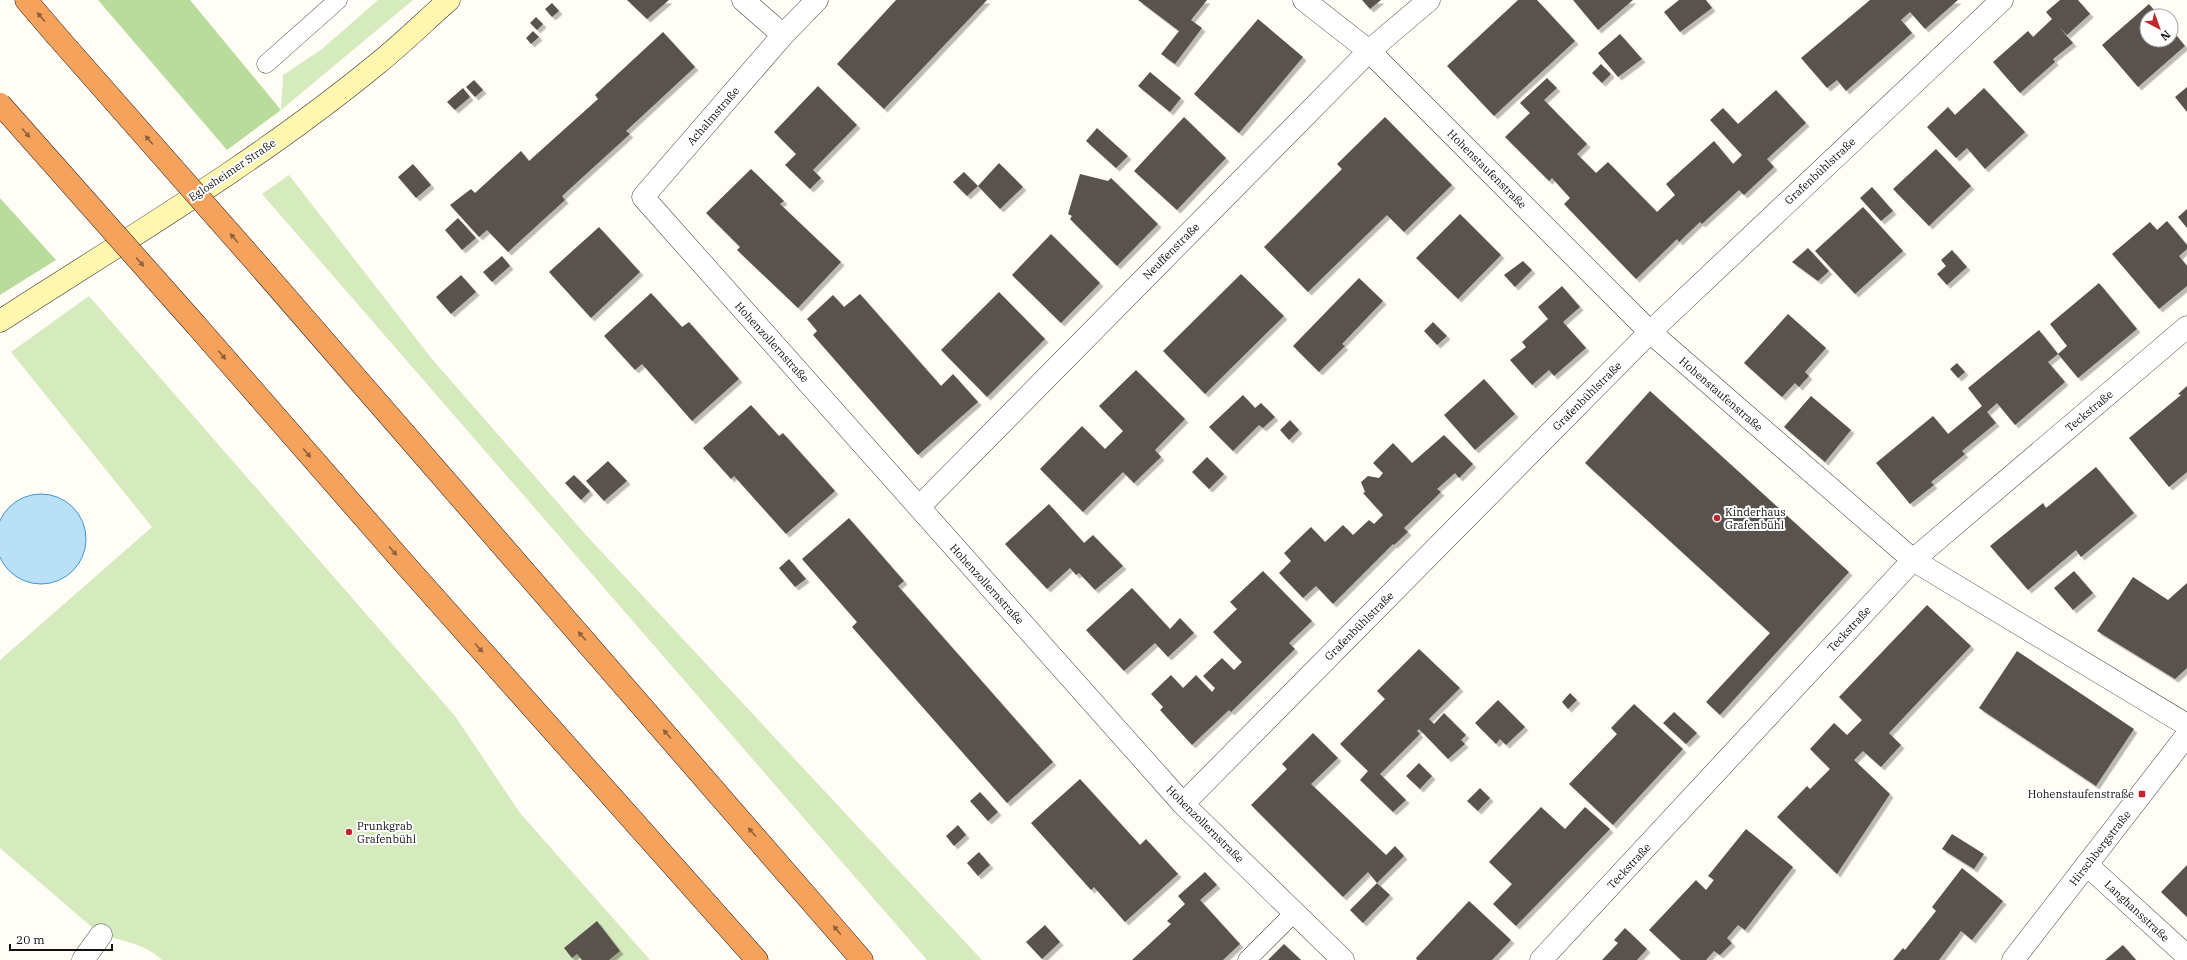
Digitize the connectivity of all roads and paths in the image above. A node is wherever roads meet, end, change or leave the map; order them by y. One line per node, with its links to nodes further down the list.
1 (26, 0): 28 (highway, one-way to 1, bridge)
2 (338, 0): 11 (lane)
3 (449, 0): 14 (main road, Eglosheimer Straße)
4 (743, 0): 9 (street)
5 (817, 0): 9 (street, Achalmstraße)
6 (1304, 0): 10 (street, Hohenstaufenstraße)
7 (1429, 0): 10 (street, Neuffenstraße)
8 (2002, 0): 16 (street, Grafenbühlstraße)
9 (783, 35): 13 (street, Achalmstraße)
10 (1369, 51): 16 (street, Hohenstaufenstraße); 17 (street, Neuffenstraße)
11 (266, 64)
12 (0, 104): 27 (highway, one-way to 27, bridge)
13 (643, 198): 17 (street, Hohenzollernstraße)
14 (0, 321)
15 (2187, 327): 18 (street, Teckstraße)
16 (1650, 332): 18 (street, Hohenstaufenstraße); 21 (street, Grafenbühlstraße)
17 (919, 507): 21 (street, Hohenzollernstraße)
18 (1913, 560): 19 (street, Hohenstaufenstraße); 31 (street, Teckstraße)
19 (2187, 725)
20 (2187, 735): 22 (street, Hirschbergstraße)
21 (1183, 804): 23 (street, Hohenzollernstraße)
22 (2087, 865): 25 (street, Langhansstraße); 32 (street, Hirschbergstraße)
23 (1294, 913): 29 (lane); 30 (street, Hohenzollernstraße)
24 (101, 935): 26 (street)
25 (2187, 956)
26 (83, 960)
27 (757, 960)
28 (862, 960)
29 (1247, 960)
30 (1343, 960)
31 (1541, 960)
32 (2013, 960)

